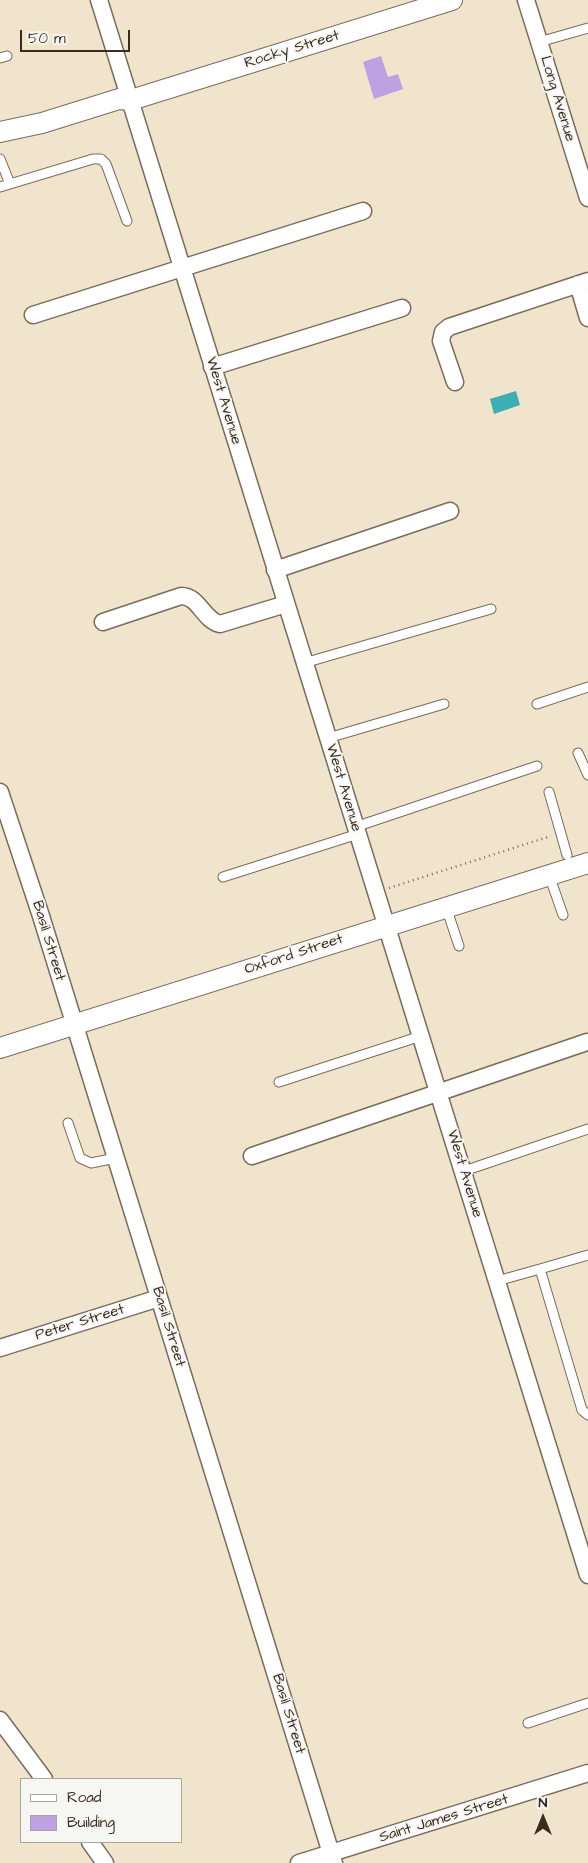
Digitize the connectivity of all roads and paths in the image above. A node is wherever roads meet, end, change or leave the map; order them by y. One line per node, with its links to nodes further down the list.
1 (99, 0): 6 (street, West Avenue)
2 (452, 0): 6 (street, Rocky Street)
3 (526, 0): 5 (street, Long Avenue)
4 (588, 28): 5 (lane)
5 (539, 42): 10 (street, Long Avenue)
6 (131, 100): 7 (street, Rocky Street); 8 (street, Rocky Street); 16 (street, West Avenue)
7 (0, 132)
8 (0, 144)
9 (0, 159): 11 (lane)
10 (584, 172): 13 (street, Long Avenue)
11 (10, 184): 12 (lane); 15 (lane)
12 (0, 187)
13 (588, 198)
14 (363, 211): 16 (street)
15 (127, 221)
16 (182, 268): 19 (street); 21 (street, West Avenue)
17 (583, 283): 20 (street); 22 (street)
18 (402, 308): 21 (street)
19 (33, 315)
20 (588, 318)
21 (212, 367): 24 (street, West Avenue)
22 (455, 382)
23 (450, 511): 24 (street)
24 (275, 570): 25 (street, West Avenue)
25 (286, 604): 27 (street); 28 (street, West Avenue)
26 (491, 609): 28 (lane)
27 (102, 622)
28 (304, 664): 32 (street, West Avenue)
29 (588, 687): 31 (lane)
30 (444, 704): 32 (lane)
31 (537, 704)
32 (328, 738): 38 (street, West Avenue)
33 (578, 753): 35 (lane)
34 (537, 766): 38 (lane)
35 (588, 775)
36 (0, 792): 49 (street, Basil Street)
37 (549, 792): 39 (lane)
38 (357, 830): 43 (lane); 47 (street, West Avenue)
39 (561, 833): 40 (lane); 44 (path)
40 (567, 855)
41 (588, 863): 42 (street, Oxford Street)
42 (548, 875): 45 (street, Oxford Street); 46 (lane)
43 (223, 877)
44 (396, 886)
45 (446, 906): 47 (street, Oxford Street); 48 (lane)
46 (563, 915)
47 (386, 925): 49 (street, Oxford Street); 50 (street, West Avenue)
48 (459, 946)
49 (74, 1024): 52 (street, Oxford Street); 58 (street, Basil Street)
50 (421, 1036): 53 (lane); 54 (street, West Avenue)
51 (587, 1042): 54 (street)
52 (0, 1048)
53 (279, 1082)
54 (439, 1093): 57 (street); 59 (street, West Avenue)
55 (68, 1123): 58 (lane)
56 (588, 1129): 59 (lane)
57 (252, 1156)
58 (116, 1158): 63 (street, Basil Street)
59 (464, 1171): 62 (street, West Avenue)
60 (588, 1255): 61 (lane)
61 (540, 1269): 62 (lane); 65 (lane)
62 (497, 1281): 66 (street, West Avenue)
63 (159, 1298): 64 (street, Peter Street); 73 (street, Basil Street)
64 (0, 1348)
65 (588, 1415)
66 (588, 1575)
67 (588, 1703): 69 (lane)
68 (0, 1720): 71 (street)
69 (528, 1723)
70 (588, 1773): 73 (street, Saint James Street)
71 (43, 1778)
72 (91, 1843): 74 (street)
73 (332, 1858): 75 (street, Saint James Street)
74 (105, 1863)
75 (299, 1863)

